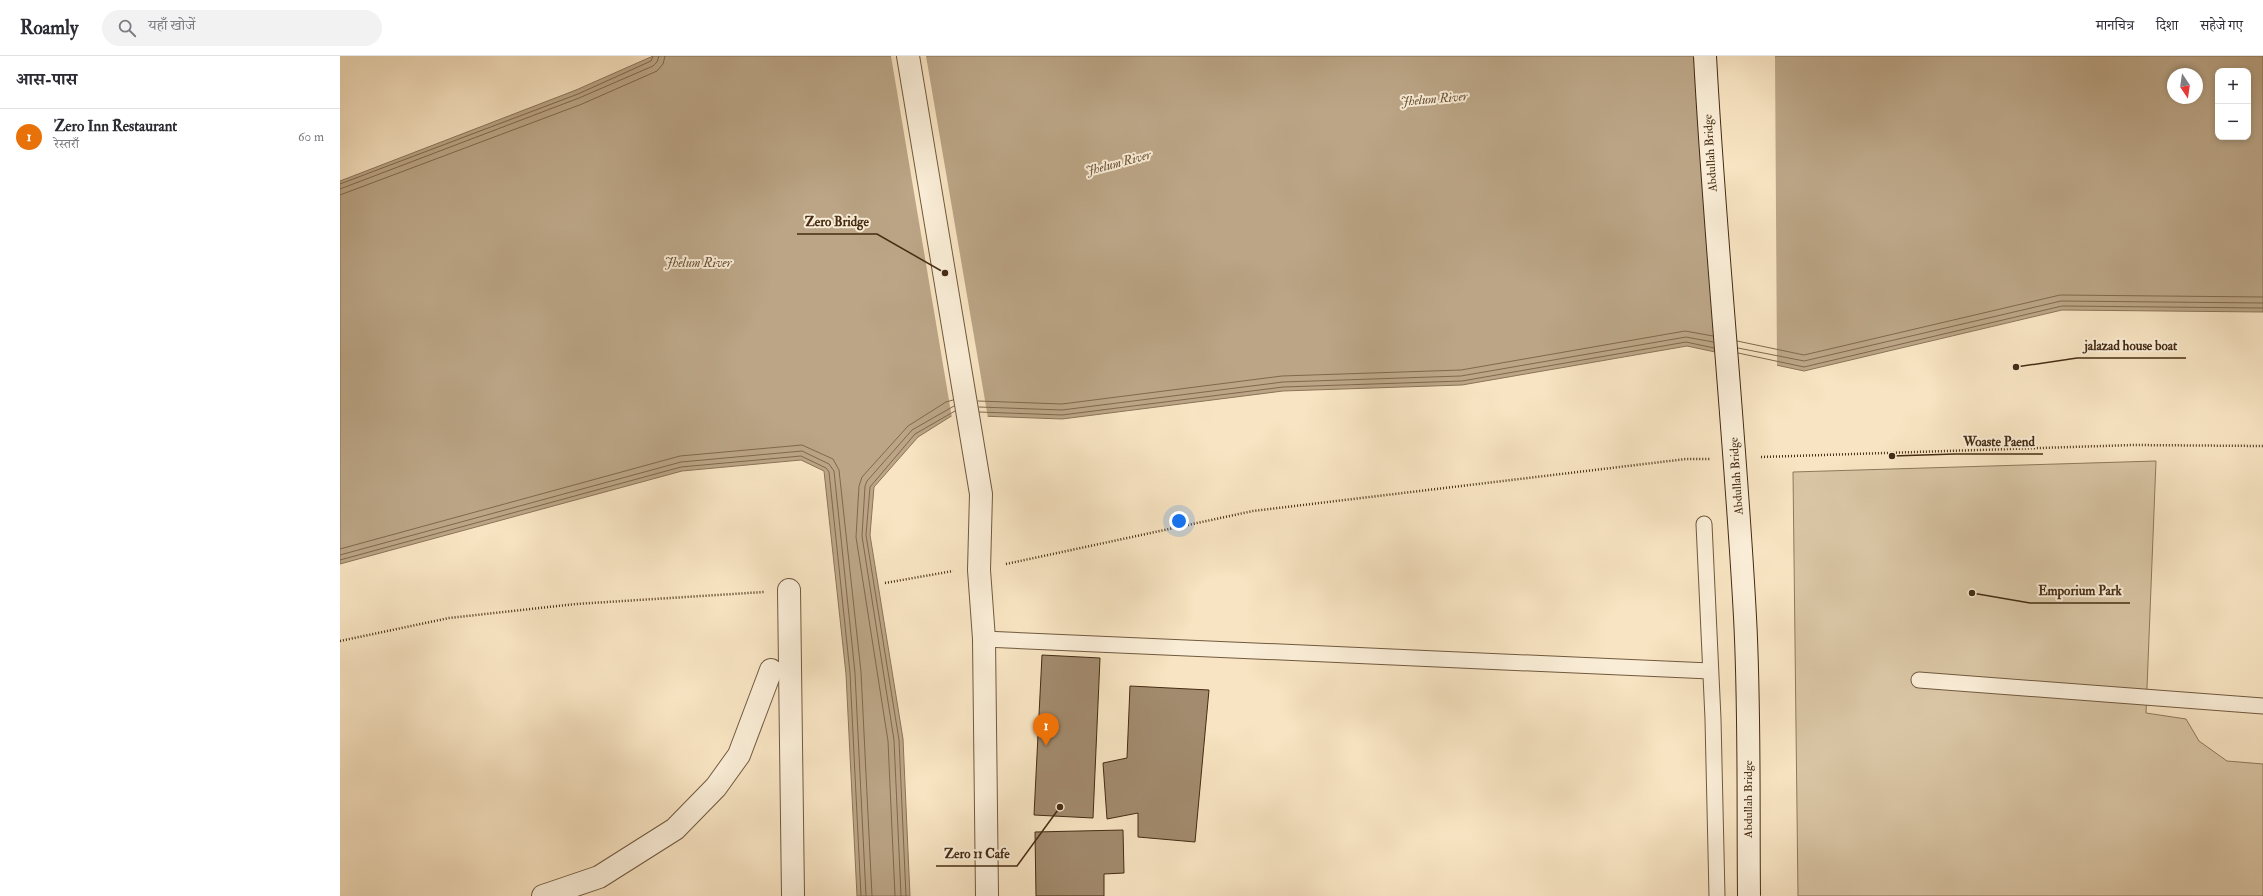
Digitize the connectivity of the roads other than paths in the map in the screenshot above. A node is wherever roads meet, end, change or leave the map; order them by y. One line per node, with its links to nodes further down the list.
1 (908, 56): 5 (street)
2 (1705, 56): 14 (street, Abdullah Bridge, bridge)
3 (1704, 524): 7 (lane)
4 (789, 590): 11 (street)
5 (984, 639): 7 (lane); 12 (street)
6 (772, 670): 10 (street)
7 (1710, 671): 13 (lane)
8 (1919, 680): 9 (lane)
9 (2263, 706)
10 (543, 896)
11 (793, 896)
12 (987, 896)
13 (1716, 896)
14 (1749, 896)

